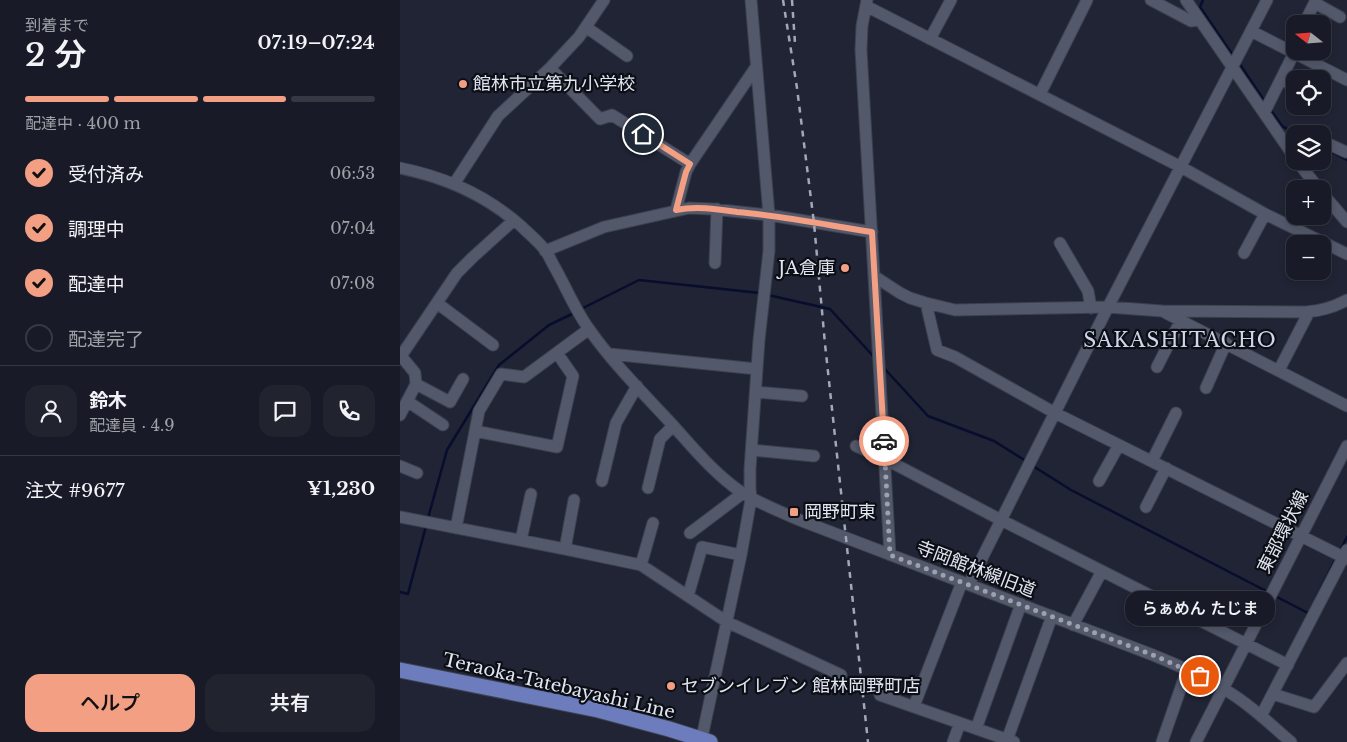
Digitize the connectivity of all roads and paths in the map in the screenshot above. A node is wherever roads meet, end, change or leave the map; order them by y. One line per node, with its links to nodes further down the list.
1 (604, 0): 13 (street)
2 (750, 0): 20 (street)
3 (951, 0): 15 (street)
4 (1087, 0): 26 (street)
5 (1151, 0): 12 (street)
6 (1186, 0): 12 (street)
7 (1267, 0): 14 (street)
8 (1315, 1): 10 (street); 11 (street)
9 (867, 3): 15 (street); 42 (street)
10 (1308, 15)
11 (1340, 17)
12 (1200, 20): 21 (street)
13 (586, 27): 17 (street); 22 (street)
14 (1251, 31): 16 (street); 21 (street)
15 (930, 38): 26 (street)
16 (1286, 45)
17 (627, 56)
18 (1288, 60): 23 (street)
19 (1313, 60): 24 (street)
20 (756, 67): 31 (street); 39 (street)
21 (1232, 67): 27 (street); 32 (street)
22 (550, 68): 31 (street); 34 (street)
23 (1281, 79): 25 (street); 27 (street)
24 (1347, 80)
25 (1286, 82)
26 (1040, 94): 32 (street)
27 (1264, 113): 28 (street)
28 (1286, 144)
29 (1331, 145): 30 (street)
30 (1346, 152)
31 (690, 164): 37 (street)
32 (1181, 167): 38 (street); 52 (street)
33 (400, 168): 34 (street, 寺岡館林線旧道)
34 (454, 184): 40 (street, 寺岡館林線旧道)
35 (1331, 203): 41 (street)
36 (717, 209): 37 (street); 39 (street); 47 (street)
37 (676, 210): 44 (street)
38 (1265, 214): 45 (street); 46 (street)
39 (769, 215): 42 (street); 64 (street)
40 (514, 220): 44 (street, 寺岡館林線旧道); 50 (street)
41 (1347, 222)
42 (872, 232): 48 (street)
43 (1060, 243): 53 (street)
44 (545, 251): 57 (street, 寺岡館林線旧道)
45 (1244, 253)
46 (1347, 254)
47 (715, 263)
48 (874, 276): 51 (street); 85 (street)
49 (1347, 300): 55 (street)
50 (436, 303): 59 (street); 62 (street)
51 (926, 303): 53 (street); 74 (street)
52 (1108, 307): 53 (street); 54 (street); 74 (street)
53 (1091, 308)
54 (1162, 311): 55 (street); 56 (street)
55 (1310, 312): 65 (street)
56 (1181, 320): 58 (street); 63 (street)
57 (589, 329): 60 (street); 61 (street, 寺岡館林線旧道)
58 (1226, 343): 65 (street); 69 (street)
59 (493, 346)
60 (557, 353): 79 (street); 79 (street)
61 (610, 354): 64 (street); 68 (street, 寺岡館林線旧道)
62 (401, 355): 67 (street)
63 (1157, 367)
64 (757, 369): 70 (street)
65 (1279, 370): 73 (street)
66 (463, 379): 67 (street)
67 (416, 384): 72 (street)
68 (637, 386): 78 (street, 寺岡館林線旧道); 90 (street)
69 (1206, 388)
70 (756, 392): 71 (street); 83 (street)
71 (802, 396)
72 (407, 400): 76 (street); 77 (street)
73 (1347, 406)
74 (1054, 413): 80 (street); 98 (street)
75 (1176, 413): 86 (street)
76 (400, 415)
77 (443, 425)
78 (673, 426): 92 (street); 94 (street, 寺岡館林線旧道)
79 (475, 431): 100 (street)
80 (1119, 445): 86 (street); 91 (street)
81 (856, 446): 85 (street)
82 (1347, 446): 102 (street, 東部環状線)
83 (752, 450): 84 (street); 94 (street)
84 (814, 456)
85 (885, 459): 98 (street); 106 (street)
86 (1152, 461): 88 (street)
87 (400, 466): 89 (street)
88 (1166, 468): 96 (street); 102 (street)
89 (417, 473)
90 (602, 481)
91 (1099, 482)
92 (648, 488)
93 (531, 494): 103 (street)
94 (747, 496): 101 (street); 105 (street); 106 (street, 寺岡館林線旧道)
95 (574, 500): 104 (street)
96 (1146, 507)
97 (400, 517): 100 (street)
98 (1001, 520): 109 (street); 110 (street)
99 (653, 523): 108 (street)
100 (456, 528): 103 (street)
101 (690, 533)
102 (1300, 536): 107 (street); 116 (street, 東部環状線)
103 (521, 540): 104 (street)
104 (565, 549): 108 (street)
105 (742, 555): 111 (street); 114 (street)
106 (890, 555): 110 (street, 寺岡館林線旧道)
107 (1346, 556): 118 (street)
108 (641, 565): 111 (street)
109 (1102, 571): 115 (street); 116 (street)
110 (965, 583): 112 (street, 寺岡館林線旧道); 125 (street)
111 (688, 596): 114 (street)
112 (1021, 604): 113 (street, 寺岡館林線旧道); 128 (street)
113 (1052, 616): 115 (street, 寺岡館林線旧道); 130 (street)
114 (727, 622): 121 (street); 129 (street)
115 (1073, 624): 120 (street, 寺岡館林線旧道)
116 (1246, 644): 118 (street); 122 (street, 東部環状線)
117 (1347, 663): 123 (street)
118 (1288, 665): 123 (street)
119 (400, 670): 129 (main road, Teraoka-Tatebayashi Line)
120 (1187, 670): 122 (street, 寺岡館林線旧道); 132 (street)
121 (841, 675)
122 (1223, 688): 126 (street, 寺岡館林線旧道); 133 (street, 東部環状線)
123 (1273, 694): 126 (street)
124 (880, 695): 125 (street)
125 (914, 706): 127 (street)
126 (1261, 716): 134 (street, 寺岡館林線旧道)
127 (960, 724): 128 (street); 131 (street)
128 (976, 729): 130 (street)
129 (704, 741)
130 (1011, 741)
131 (953, 742)
132 (1162, 742)
133 (1196, 742)
134 (1290, 742)

